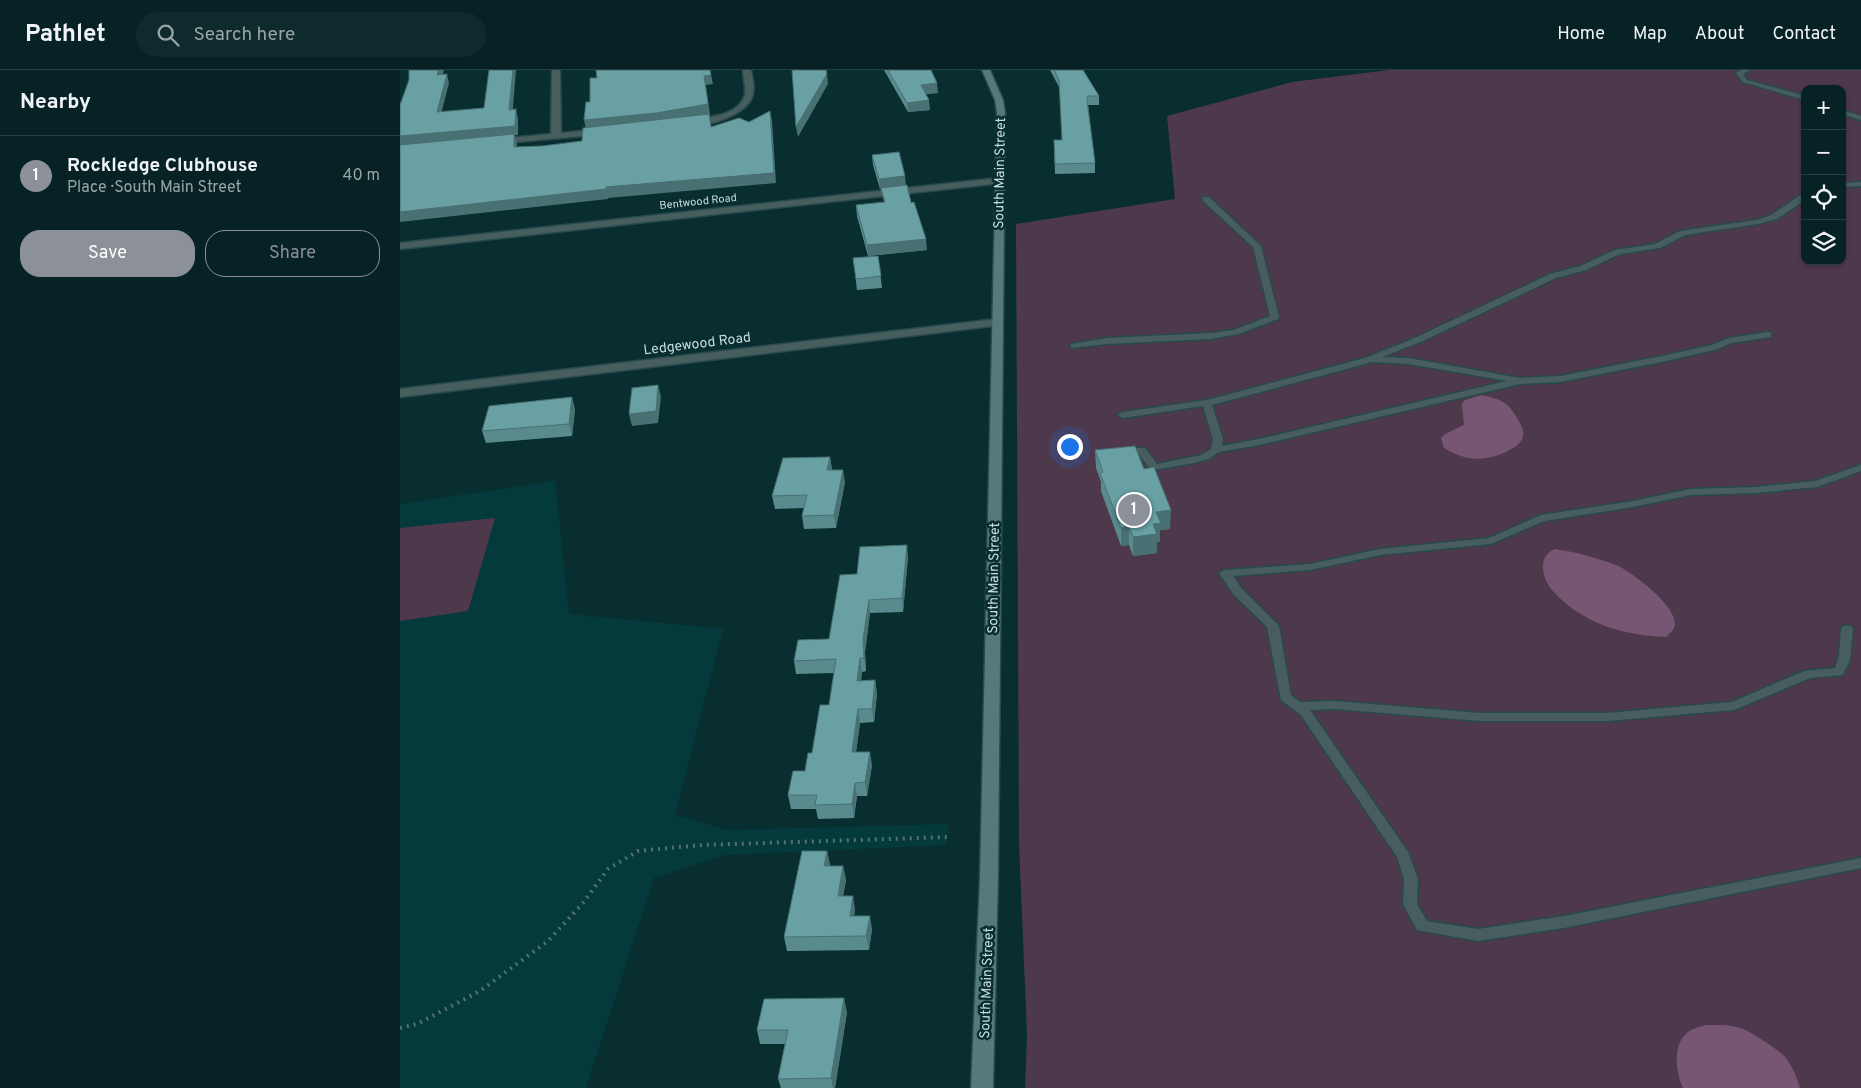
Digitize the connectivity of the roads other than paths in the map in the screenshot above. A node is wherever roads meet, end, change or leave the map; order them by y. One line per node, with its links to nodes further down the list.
1 (556, 70): 10 (street)
2 (747, 70): 8 (street)
3 (986, 70): 12 (main road, South Main Street)
4 (1747, 70): 5 (lane)
5 (1801, 97)
6 (1846, 113): 7 (lane)
7 (1861, 118)
8 (683, 124)
9 (615, 130): 10 (street)
10 (556, 136): 11 (street)
11 (488, 142)
12 (999, 181): 17 (street, Bentwood Road); 18 (main road, South Main Street)
13 (1861, 184): 14 (lane)
14 (1846, 185)
15 (1206, 199): 20 (lane)
16 (1801, 199): 21 (lane)
17 (400, 246)
18 (997, 323): 23 (street, Ledgewood Road); 32 (main road, South Main Street)
19 (1768, 335): 22 (lane)
20 (1074, 346)
21 (1368, 360): 22 (lane); 24 (lane)
22 (1520, 380): 27 (lane)
23 (400, 393)
24 (1207, 403): 25 (lane); 27 (lane)
25 (1123, 415)
26 (1142, 450): 27 (lane)
27 (1216, 450)
28 (1861, 468): 30 (lane)
29 (1847, 629): 30 (lane)
30 (1296, 706): 31 (lane)
31 (1861, 862)
32 (982, 1088)

